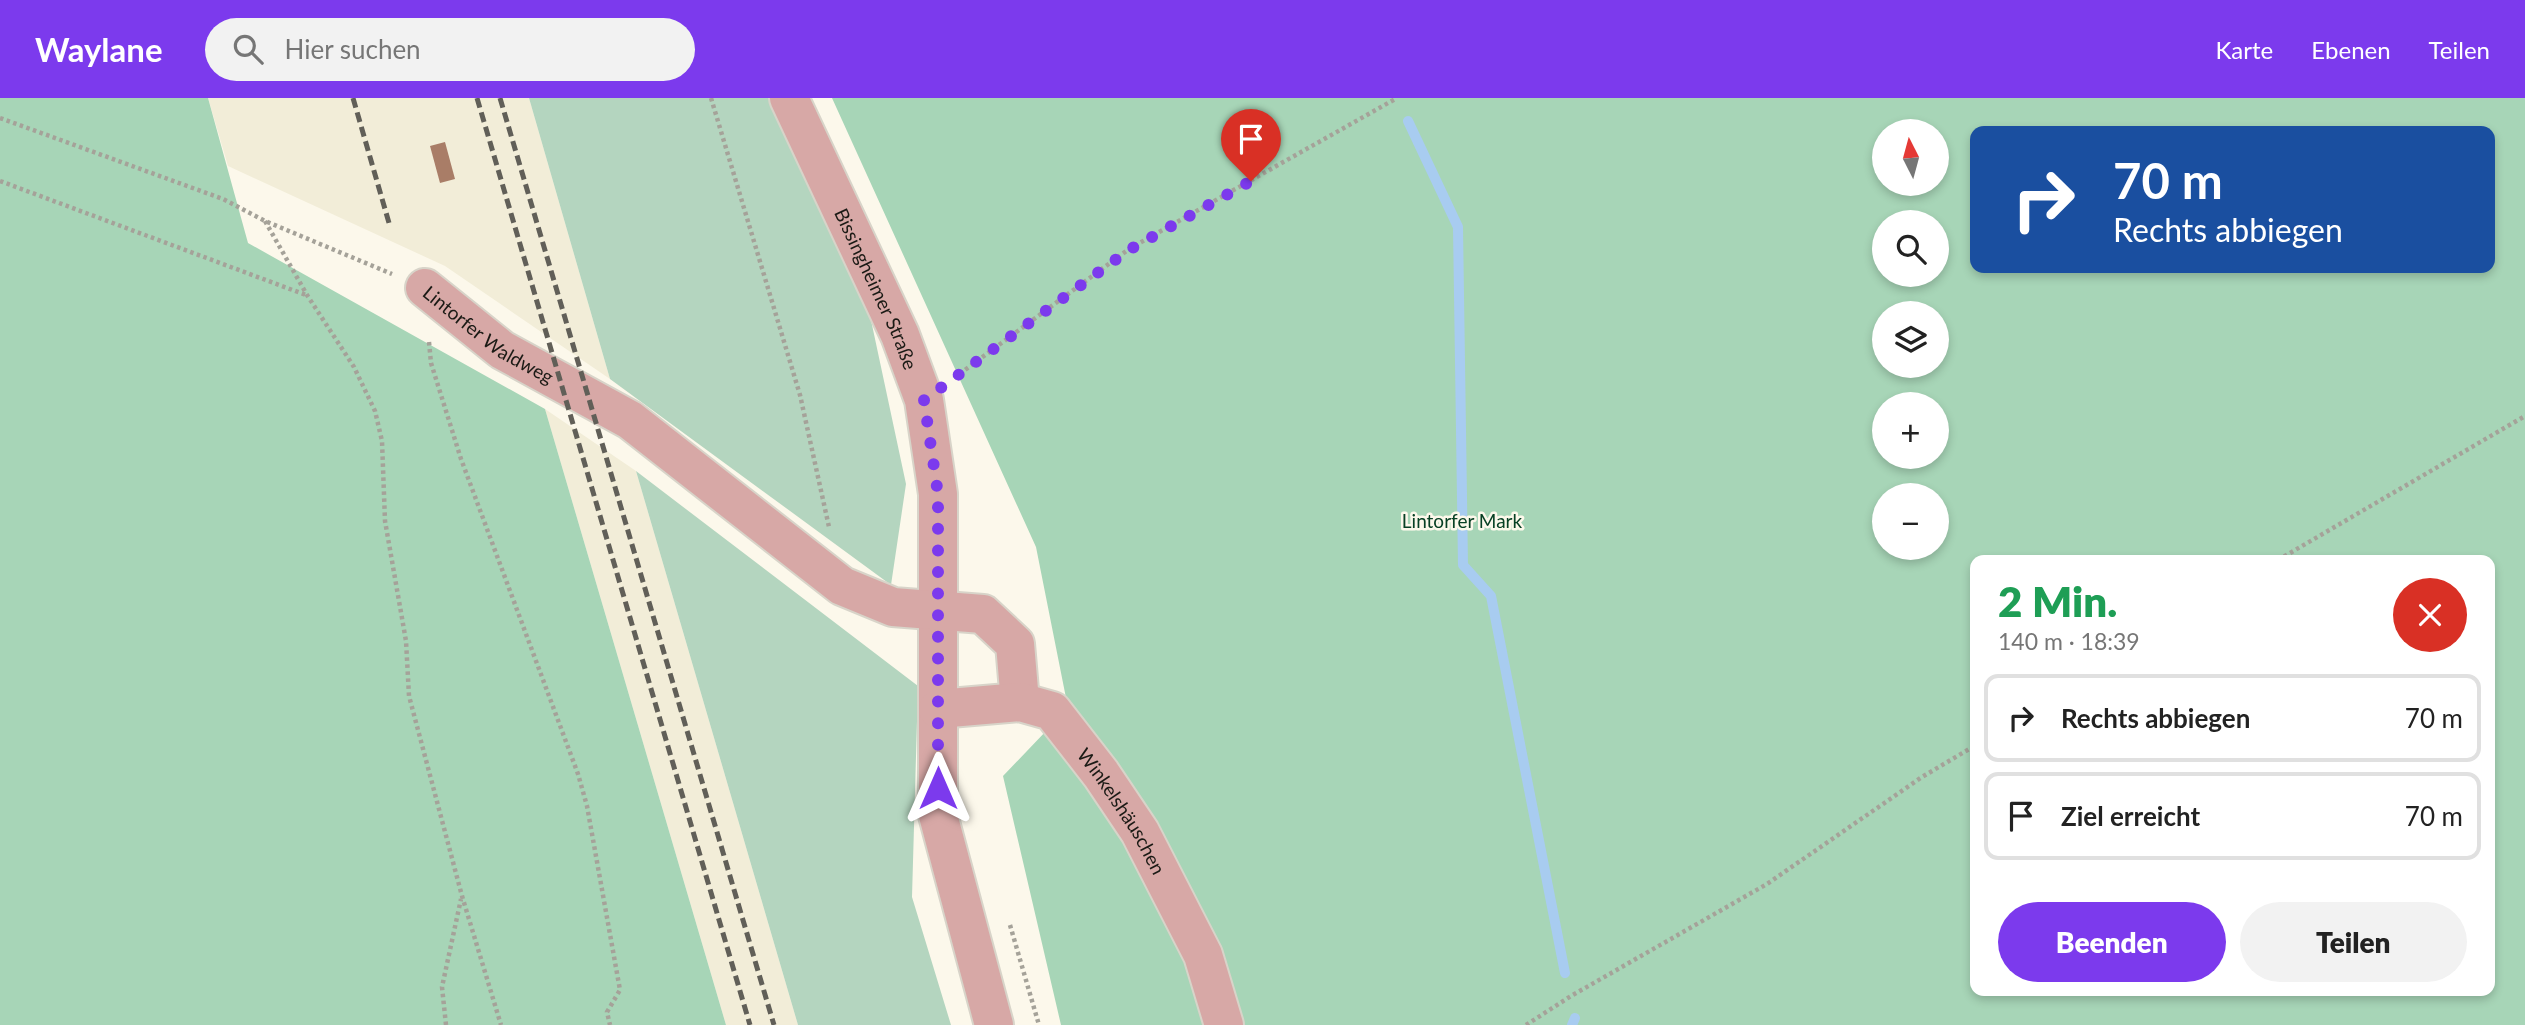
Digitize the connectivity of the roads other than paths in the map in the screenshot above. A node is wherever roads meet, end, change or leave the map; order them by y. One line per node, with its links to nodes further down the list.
1 (789, 98): 3 (street, Bissingheimer Straße)
2 (425, 288): 3 (street, Lintorfer Waldweg)
3 (939, 611): 4 (street, Lintorfer Waldweg); 5 (street, Bissingheimer Straße)
4 (1020, 702): 5 (street, Winkelshäuschen); 7 (street, Winkelshäuschen)
5 (938, 709): 6 (street, Bissingheimer Straße)
6 (994, 1025)
7 (1224, 1025)

